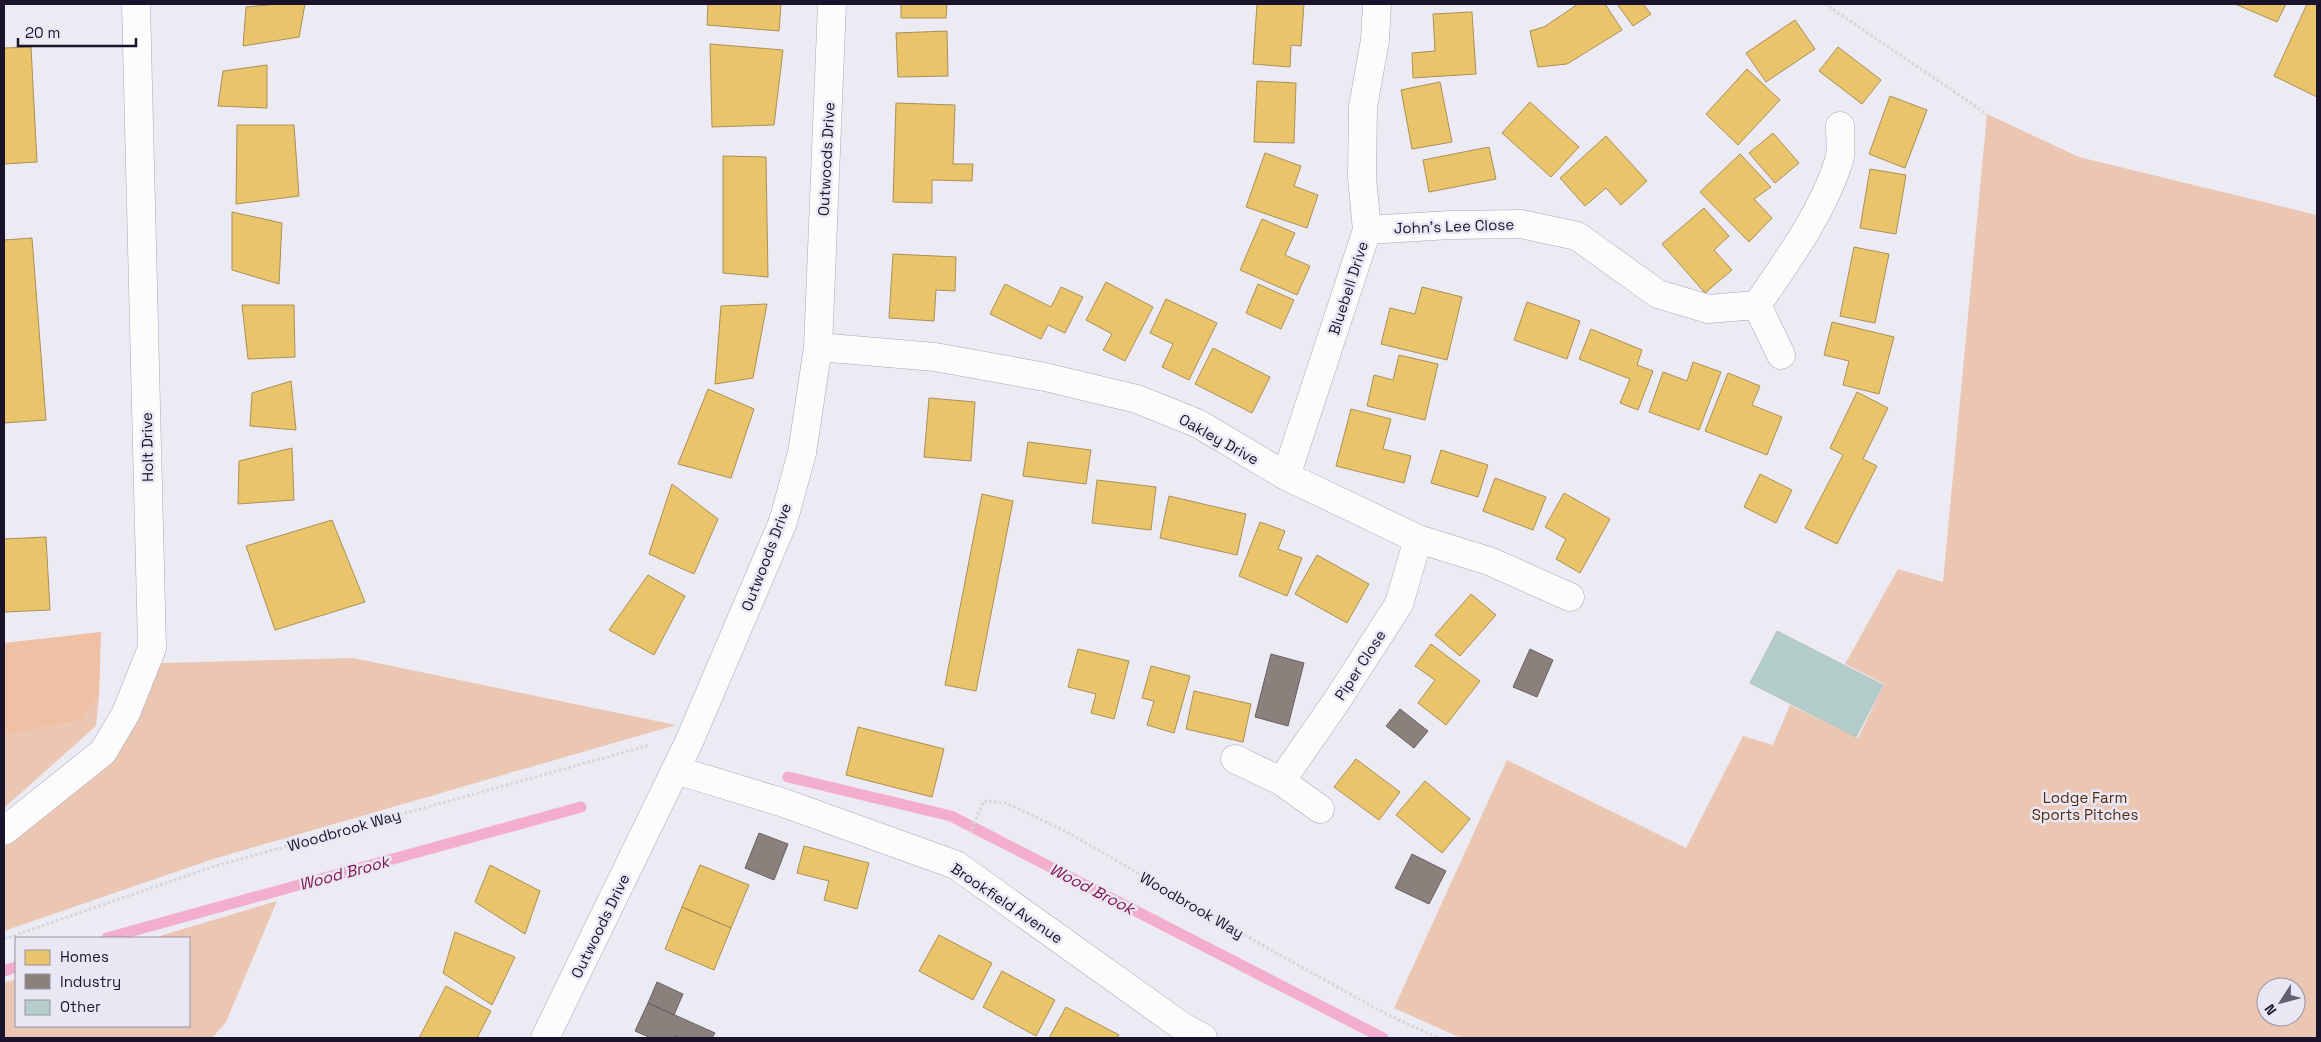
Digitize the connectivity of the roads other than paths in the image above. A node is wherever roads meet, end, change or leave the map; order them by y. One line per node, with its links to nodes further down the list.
1 (136, 4): 16 (street, Holt Drive)
2 (832, 4): 7 (street, Outwoods Drive)
3 (1377, 4): 5 (street, Bluebell Drive)
4 (1840, 126): 6 (street)
5 (1367, 230): 6 (street, John's Lee Close); 9 (street, Bluebell Drive)
6 (1757, 305): 8 (street)
7 (818, 347): 9 (street, Oakley Drive); 13 (street, Outwoods Drive)
8 (1781, 355)
9 (1286, 476): 10 (street, Oakley Drive)
10 (1418, 539): 11 (street, Oakley Drive); 14 (street, Piper Close)
11 (1570, 597)
12 (1234, 759): 14 (street)
13 (676, 770): 17 (street, Outwoods Drive); 18 (street, Brookfield Avenue)
14 (1281, 781): 15 (street)
15 (1320, 809)
16 (4, 830)
17 (545, 1038)
18 (1203, 1038)

